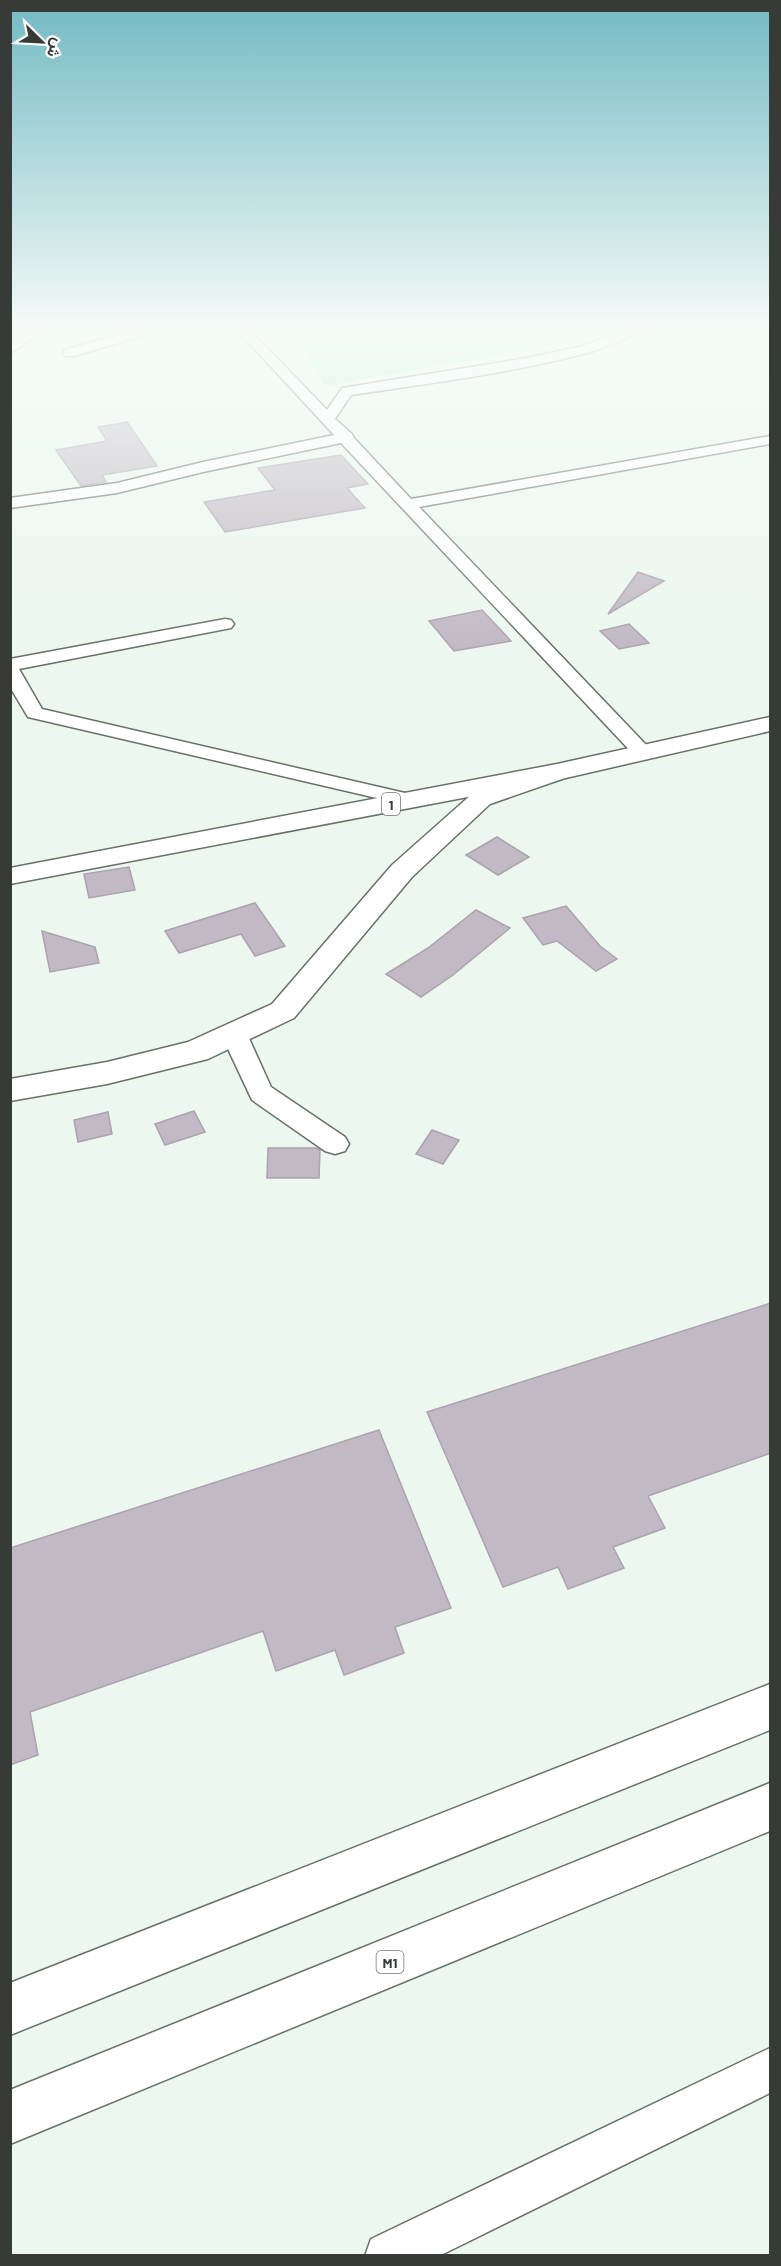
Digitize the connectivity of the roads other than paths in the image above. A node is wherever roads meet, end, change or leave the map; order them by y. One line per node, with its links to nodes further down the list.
1 (346, 437): 3 (street); 4 (street)
2 (771, 440): 4 (street)
3 (10, 503)
4 (409, 504): 9 (street)
5 (225, 624): 6 (street)
6 (10, 665)
7 (10, 670): 11 (street)
8 (771, 724): 9 (main road, 1)
9 (643, 753): 10 (main road, 1)
10 (557, 772): 11 (main road, 1); 13 (main road)
11 (411, 800): 12 (main road, 1)
12 (10, 876)
13 (234, 1034): 14 (main road); 15 (street)
14 (10, 1090)
15 (335, 1144)
16 (771, 1707): 18 (main road)
17 (771, 1807): 20 (main road, M1)
18 (10, 2009)
19 (771, 2070): 21 (street)
20 (10, 2117)
21 (388, 2256)

